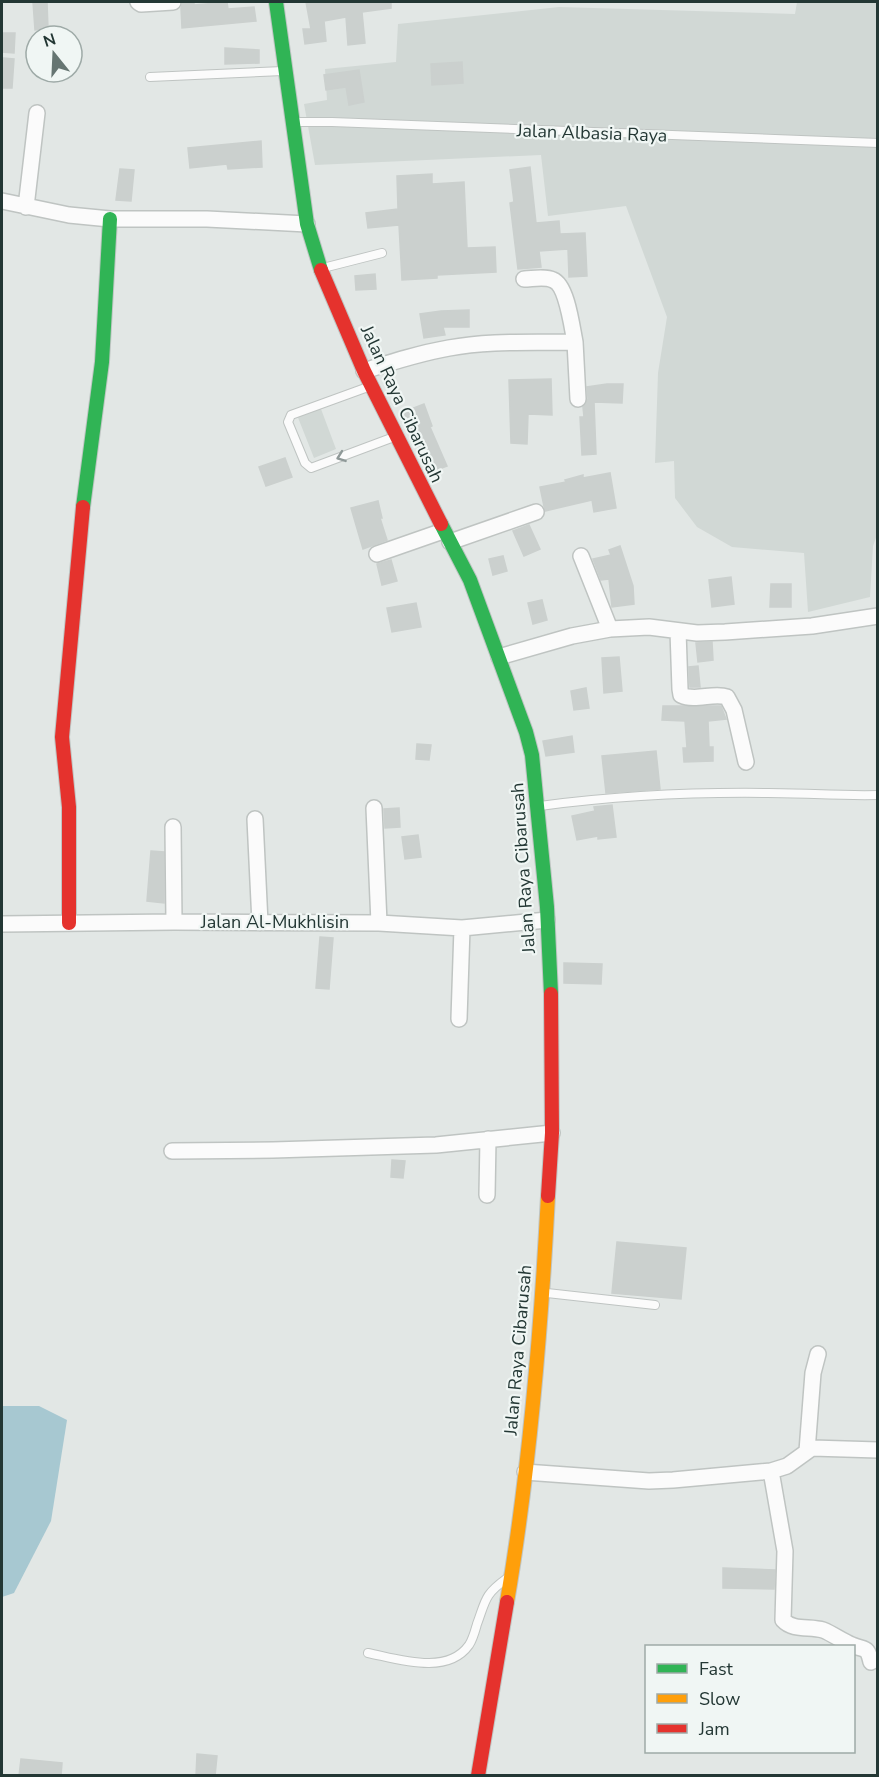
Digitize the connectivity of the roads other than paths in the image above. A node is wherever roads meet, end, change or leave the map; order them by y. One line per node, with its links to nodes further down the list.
1 (138, 2): 2 (street)
2 (173, 2)
3 (276, 2): 4 (main road, Jalan Raya Cibarusah)
4 (285, 71): 5 (lane); 7 (main road, Jalan Raya Cibarusah)
5 (150, 77)
6 (37, 113): 10 (street)
7 (292, 123): 8 (lane, Jalan Albasia Raya); 12 (main road, Jalan Raya Cibarusah)
8 (878, 143)
9 (2, 201): 10 (street)
10 (26, 207): 11 (street)
11 (110, 219): 12 (street); 38 (main road)
12 (307, 224): 14 (main road, Jalan Raya Cibarusah)
13 (382, 253): 14 (lane)
14 (321, 269): 17 (main road, Jalan Raya Cibarusah)
15 (524, 279): 16 (street)
16 (575, 342): 17 (street); 19 (street)
17 (364, 371): 18 (main road, Jalan Raya Cibarusah)
18 (371, 387): 20 (main road, Jalan Raya Cibarusah); 20 (lane, one-way to 18)
19 (578, 399)
20 (396, 437): 22 (main road, Jalan Raya Cibarusah)
21 (536, 512): 22 (street)
22 (447, 537): 23 (street); 28 (main road, Jalan Raya Cibarusah)
23 (377, 554)
24 (581, 556): 26 (street)
25 (878, 616): 27 (street)
26 (610, 629): 27 (street); 28 (street)
27 (678, 631): 29 (street)
28 (499, 657): 31 (main road, Jalan Raya Cibarusah)
29 (746, 762)
30 (878, 795): 31 (lane)
31 (538, 806): 35 (main road, Jalan Raya Cibarusah)
32 (374, 808): 39 (street)
33 (255, 819): 37 (street)
34 (174, 827): 36 (street)
35 (548, 920): 41 (street, Jalan Al-Mukhlisin); 43 (main road, Jalan Raya Cibarusah)
36 (174, 922): 37 (street, Jalan Al-Mukhlisin); 38 (street, Jalan Al-Mukhlisin)
37 (260, 922): 39 (street, Jalan Al-Mukhlisin)
38 (69, 923): 40 (street, Jalan Al-Mukhlisin)
39 (379, 923): 41 (street, Jalan Al-Mukhlisin)
40 (2, 924)
41 (462, 928): 42 (street)
42 (459, 1019)
43 (552, 1133): 44 (street); 47 (main road, Jalan Raya Cibarusah)
44 (488, 1139): 45 (street); 46 (street)
45 (172, 1151)
46 (487, 1195)
47 (543, 1293): 48 (lane); 53 (main road, Jalan Raya Cibarusah)
48 (655, 1305)
49 (818, 1354): 51 (street)
50 (878, 1450): 51 (street)
51 (807, 1451): 52 (street)
52 (771, 1471): 53 (street); 55 (street)
53 (525, 1472): 54 (main road, Jalan Raya Cibarusah)
54 (512, 1575): 57 (lane); 59 (main road, Jalan Raya Cibarusah)
55 (851, 1645)
56 (855, 1646): 58 (street)
57 (369, 1653)
58 (871, 1662)
59 (478, 1776)

